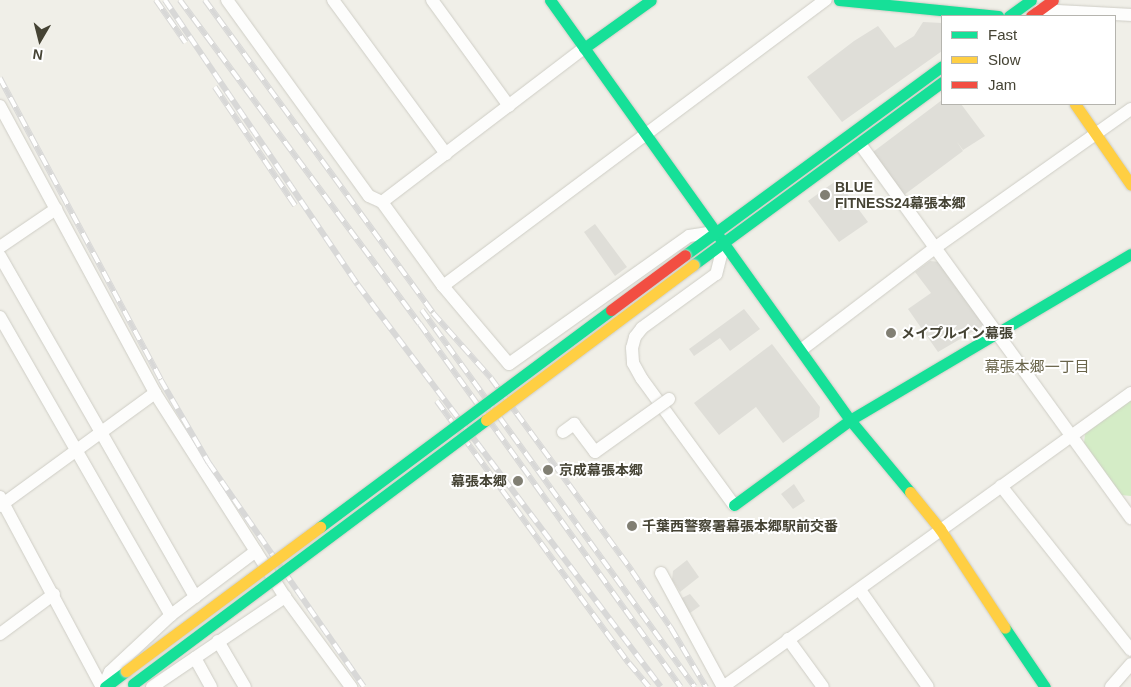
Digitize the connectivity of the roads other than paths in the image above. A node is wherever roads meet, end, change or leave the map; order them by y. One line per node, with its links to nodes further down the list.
1 (227, 0): 26 (street)
2 (333, 0): 24 (street)
3 (432, 0): 19 (street)
4 (550, 0): 14 (street)
5 (651, 0): 14 (street)
6 (826, 0): 22 (street)
7 (839, 0): 11 (street)
8 (1053, 0): 10 (street)
9 (1028, 2): 12 (street)
10 (1035, 13): 13 (street)
11 (988, 15)
12 (1010, 15)
13 (1131, 15)
14 (584, 48): 19 (street); 22 (street)
15 (941, 67): 28 (street)
16 (941, 83): 23 (street)
17 (1076, 105): 21 (street)
18 (0, 106): 27 (street)
19 (509, 106): 24 (street)
20 (1131, 109): 21 (street)
21 (1096, 135): 25 (street); 31 (street)
22 (647, 136): 28 (street); 34 (street)
23 (860, 144): 29 (street); 31 (street)
24 (446, 154): 26 (street)
25 (1131, 185)
26 (382, 202): 34 (street)
27 (56, 209): 30 (street); 38 (street)
28 (716, 232): 29 (street); 34 (street); 66 (street, bridge)
29 (724, 243): 37 (street); 49 (street); 65 (street, bridge)
30 (0, 247)
31 (936, 247): 36 (street); 37 (street)
32 (1131, 254): 36 (street)
33 (0, 256): 43 (street)
34 (443, 286)
35 (0, 317): 45 (street)
36 (998, 334): 41 (street); 44 (street)
37 (801, 350): 41 (street)
38 (155, 393): 43 (street); 52 (street)
39 (1131, 393): 44 (street)
40 (669, 399): 42 (street, bridge)
41 (850, 420): 49 (street); 51 (street)
42 (563, 432)
43 (100, 433): 45 (street); 56 (street)
44 (1072, 436): 46 (street); 48 (street)
45 (77, 450): 47 (street); 58 (street)
46 (1001, 486): 51 (street); 62 (street)
47 (1, 502): 55 (street)
48 (1127, 503): 50 (street)
49 (734, 505)
50 (1131, 518)
51 (940, 529): 54 (street); 74 (street)
52 (256, 551): 56 (street); 57 (street)
53 (661, 573): 71 (street)
54 (860, 590): 60 (street); 73 (street)
55 (54, 594): 59 (street); 66 (street)
56 (194, 597): 58 (street)
57 (285, 597): 61 (street); 70 (street)
58 (171, 615): 66 (street)
59 (0, 634)
60 (788, 639): 71 (street); 72 (street)
61 (218, 641): 63 (street); 69 (street)
62 (1131, 650)
63 (195, 658): 67 (street); 68 (street)
64 (1131, 664): 75 (street)
65 (131, 686)
66 (103, 687)
67 (152, 687)
68 (211, 687)
69 (245, 687)
70 (351, 687)
71 (723, 687)
72 (823, 687)
73 (928, 687)
74 (1045, 687)
75 (1111, 687)

